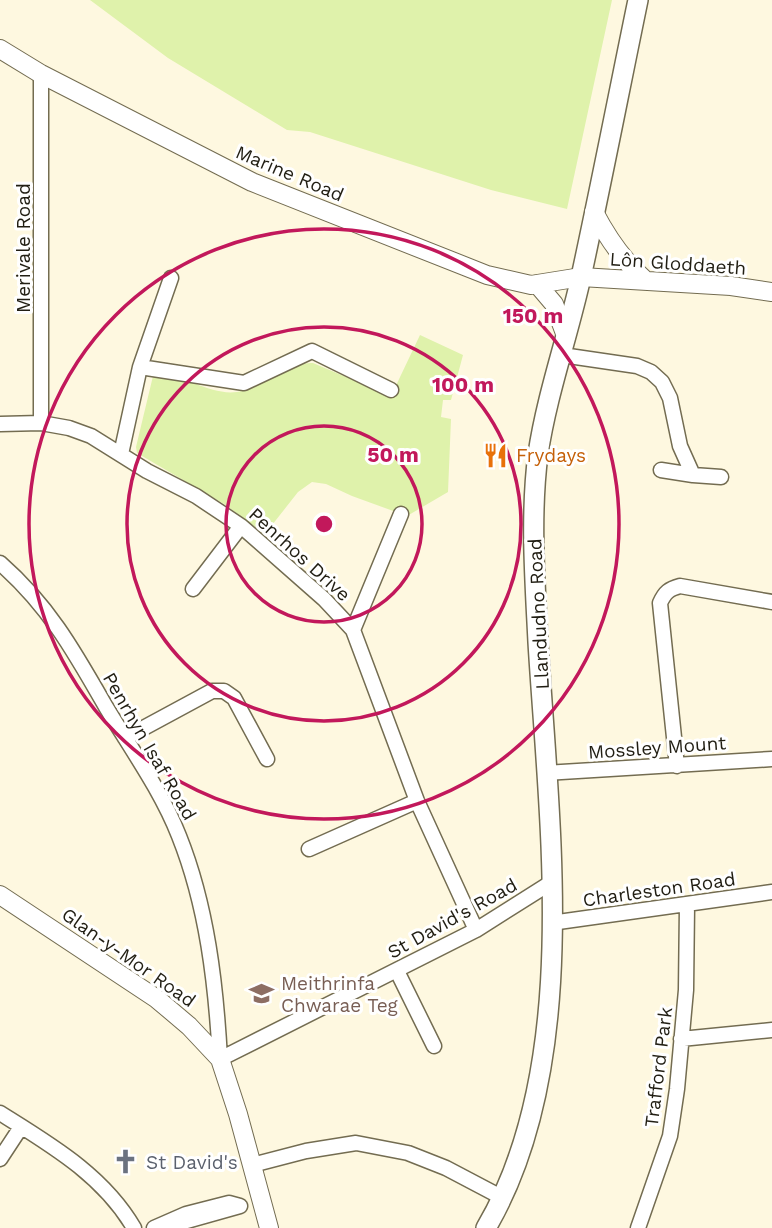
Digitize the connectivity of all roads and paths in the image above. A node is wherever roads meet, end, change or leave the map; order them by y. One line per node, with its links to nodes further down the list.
1 (638, 0): 4 (main road, Llandudno Road)
2 (0, 49): 3 (street, Marine Road)
3 (41, 74): 8 (street, Marine Road); 13 (street, Merivale Road)
4 (594, 212): 5 (main road, Llandudno Road); 7 (street)
5 (581, 277): 7 (street, Lôn Gloddaeth); 8 (street, Marine Road); 10 (main road, Llandudno Road)
6 (171, 278): 11 (street)
7 (646, 281): 9 (street, Lôn Gloddaeth)
8 (537, 284): 10 (street)
9 (772, 292)
10 (564, 346): 17 (street); 29 (main road, Llandudno Road)
11 (140, 367): 12 (street); 15 (street)
12 (391, 390)
13 (41, 423): 14 (street, Penrhos Drive); 15 (street, Penrhos Drive)
14 (0, 424)
15 (121, 454): 20 (street, Penrhos Drive)
16 (661, 470): 17 (street)
17 (693, 475): 18 (street)
18 (721, 477)
19 (401, 514): 24 (street)
20 (242, 526): 22 (street); 24 (street, Penrhos Drive)
21 (0, 563): 25 (street, Penrhyn Isaf Road)
22 (193, 589)
23 (772, 602): 28 (street)
24 (353, 631): 30 (street, Penrhos Drive)
25 (125, 738): 26 (street); 42 (street, Penrhyn Isaf Road)
26 (267, 750)
27 (772, 759): 28 (street, Mossley Mount)
28 (677, 765): 29 (street, Mossley Mount)
29 (545, 773): 32 (main road, Llandudno Road)
30 (417, 801): 31 (street); 37 (street, Penrhos Drive)
31 (309, 849)
32 (552, 883): 36 (main road, Llandudno Road); 37 (street, St David's Road)
33 (772, 892): 35 (street, Charleston Road)
34 (0, 895): 42 (street, Glan-y-Mor Road)
35 (687, 906): 36 (street, Charleston Road); 40 (street, Trafford Park)
36 (551, 923): 47 (main road, Llandudno Road)
37 (476, 930): 38 (street, St David's Road)
38 (397, 971): 41 (street); 42 (street, St David's Road)
39 (772, 1030): 40 (street)
40 (681, 1039): 55 (street, Trafford Park)
41 (434, 1045)
42 (220, 1059): 46 (street, Glan-y-Mor Road)
43 (0, 1114): 44 (street)
44 (21, 1127): 45 (street); 50 (street)
45 (0, 1159)
46 (252, 1165): 47 (street); 48 (street, Glan-y-Mor Road)
47 (503, 1198): 54 (main road, Llandudno Road)
48 (261, 1201): 49 (street); 53 (street, Glan-y-Mor Road)
49 (240, 1206): 51 (street); 52 (street)
50 (134, 1228)
51 (155, 1228)
52 (162, 1228)
53 (269, 1228)
54 (485, 1228)
55 (638, 1228)

